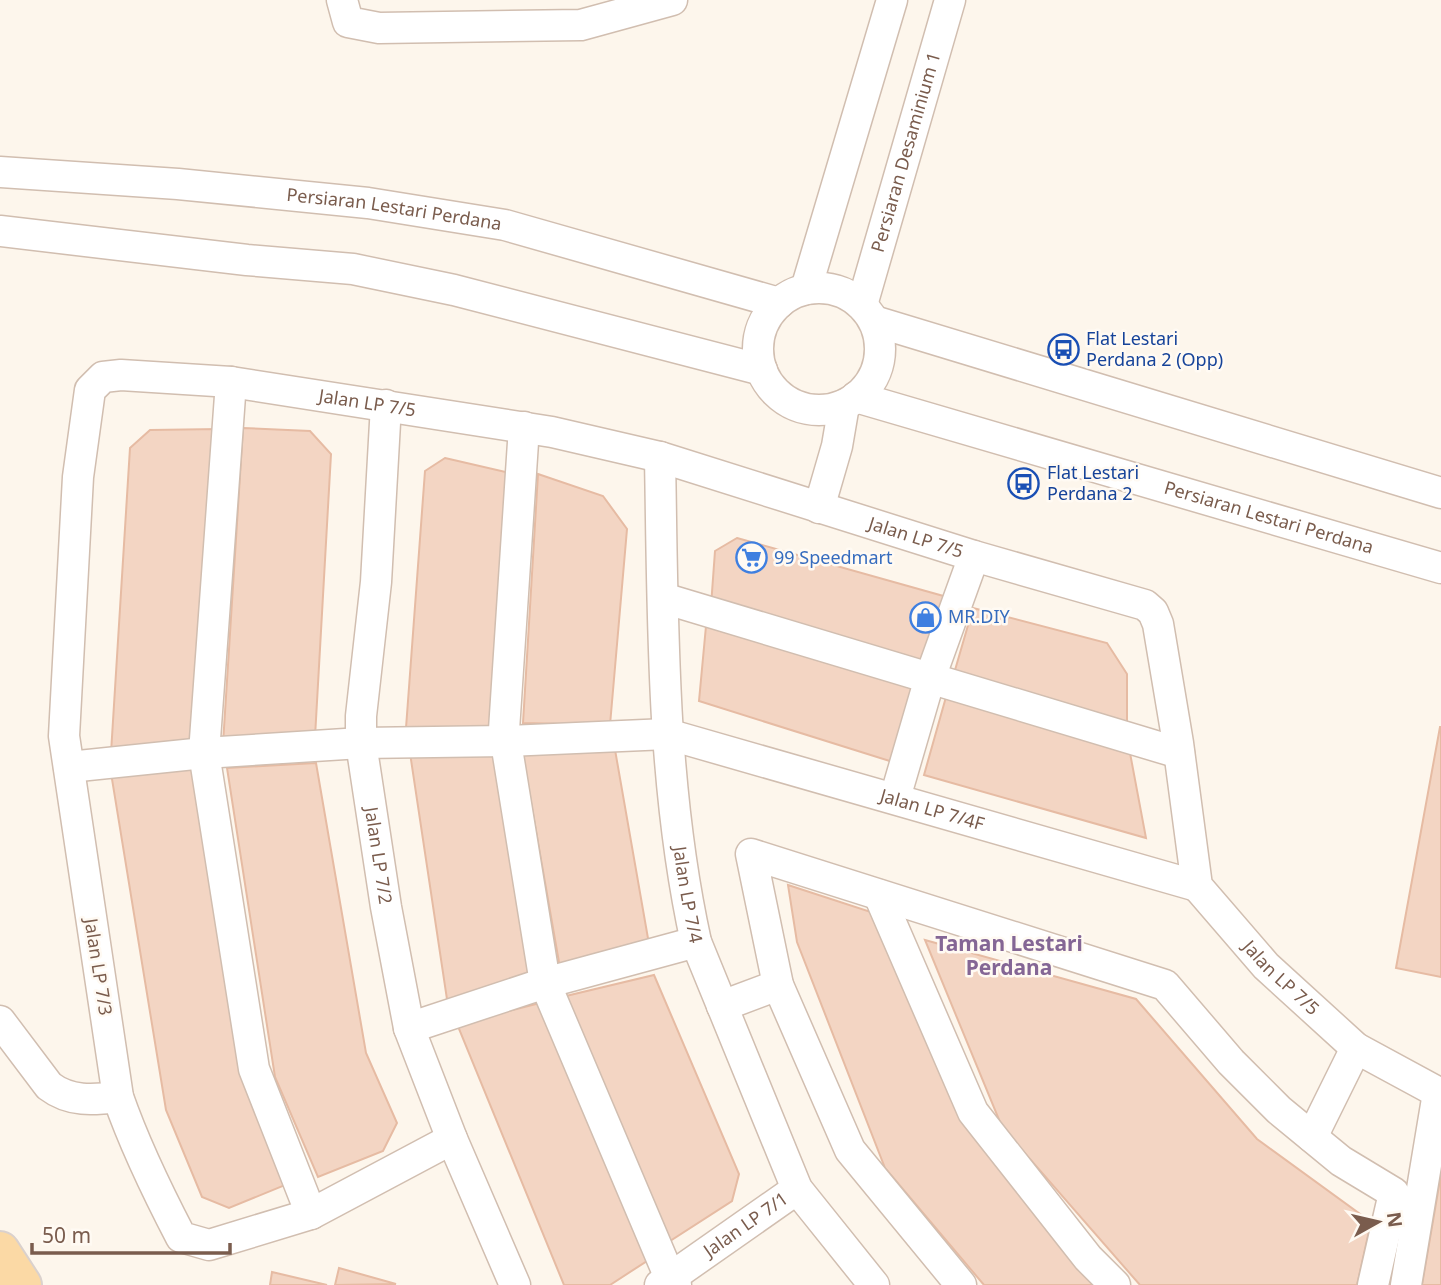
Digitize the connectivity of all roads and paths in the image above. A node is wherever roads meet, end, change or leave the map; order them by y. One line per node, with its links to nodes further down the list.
1 (342, 0): 2 (street)
2 (672, 0)
3 (892, 0): 7 (street)
4 (950, 0): 9 (street, Persiaran Desaminium 1)
5 (0, 172): 8 (street, Persiaran Lestari Perdana)
6 (0, 231): 10 (street)
7 (806, 289): 8 (street); 9 (street)
8 (779, 303): 10 (street)
9 (868, 313): 13 (street); 17 (street)
10 (762, 370): 13 (street)
11 (231, 382): 12 (street, Jalan LP 7/5); 14 (street, Jalan LP 7/5); 26 (street)
12 (90, 390): 28 (street, Jalan LP 7/3)
13 (850, 401): 18 (street); 20 (street, Persiaran Lestari Perdana)
14 (386, 405): 15 (street, Jalan LP 7/5); 25 (street, Jalan LP 7/2)
15 (524, 427): 16 (street, Jalan LP 7/5); 24 (street)
16 (660, 457): 18 (street, Jalan LP 7/5); 21 (street, Jalan LP 7/4)
17 (1441, 492)
18 (819, 508): 19 (street, Jalan LP 7/5)
19 (974, 556): 22 (street); 27 (street, Jalan LP 7/5)
20 (1441, 568)
21 (663, 598): 22 (street); 23 (street, Jalan LP 7/4)
22 (930, 678): 27 (street); 29 (street)
23 (667, 734): 24 (street, Jalan LP 7/4F); 29 (street, Jalan LP 7/4F); 32 (street, Jalan LP 7/4)
24 (506, 741): 25 (street, Jalan LP 7/4F); 33 (street)
25 (361, 743): 26 (street, Jalan LP 7/4F); 37 (street, Jalan LP 7/2)
26 (204, 753): 28 (street, Jalan LP 7/4F); 44 (street)
27 (1179, 753): 30 (street, Jalan LP 7/5)
28 (69, 767): 40 (street, Jalan LP 7/3)
29 (895, 798): 30 (street, Jalan LP 7/4F)
30 (1197, 886): 38 (street, Jalan LP 7/5)
31 (879, 895): 34 (street); 41 (street); 51 (street)
32 (696, 942): 33 (street); 35 (street, Jalan LP 7/4)
33 (545, 983): 37 (street); 46 (street)
34 (778, 985): 35 (street); 50 (street)
35 (722, 1006): 43 (street, Jalan LP 7/4)
36 (0, 1021): 40 (street)
37 (409, 1028): 42 (street, Jalan LP 7/2)
38 (1356, 1048): 39 (street, Jalan LP 7/5); 41 (street)
39 (1439, 1093): 53 (street)
40 (118, 1097): 44 (street, Jalan LP 7/3)
41 (1312, 1137): 52 (street)
42 (452, 1139): 44 (street, Jalan LP 7/3); 48 (street, Jalan LP 7/2)
43 (797, 1189): 46 (street, Jalan LP 7/1); 49 (street, Jalan LP 7/4)
44 (311, 1214)
45 (0, 1251): 47 (main road)
46 (669, 1283)
47 (22, 1285)
48 (515, 1285)
49 (874, 1285)
50 (961, 1285)
51 (1115, 1285)
52 (1373, 1285)
53 (1406, 1285)

